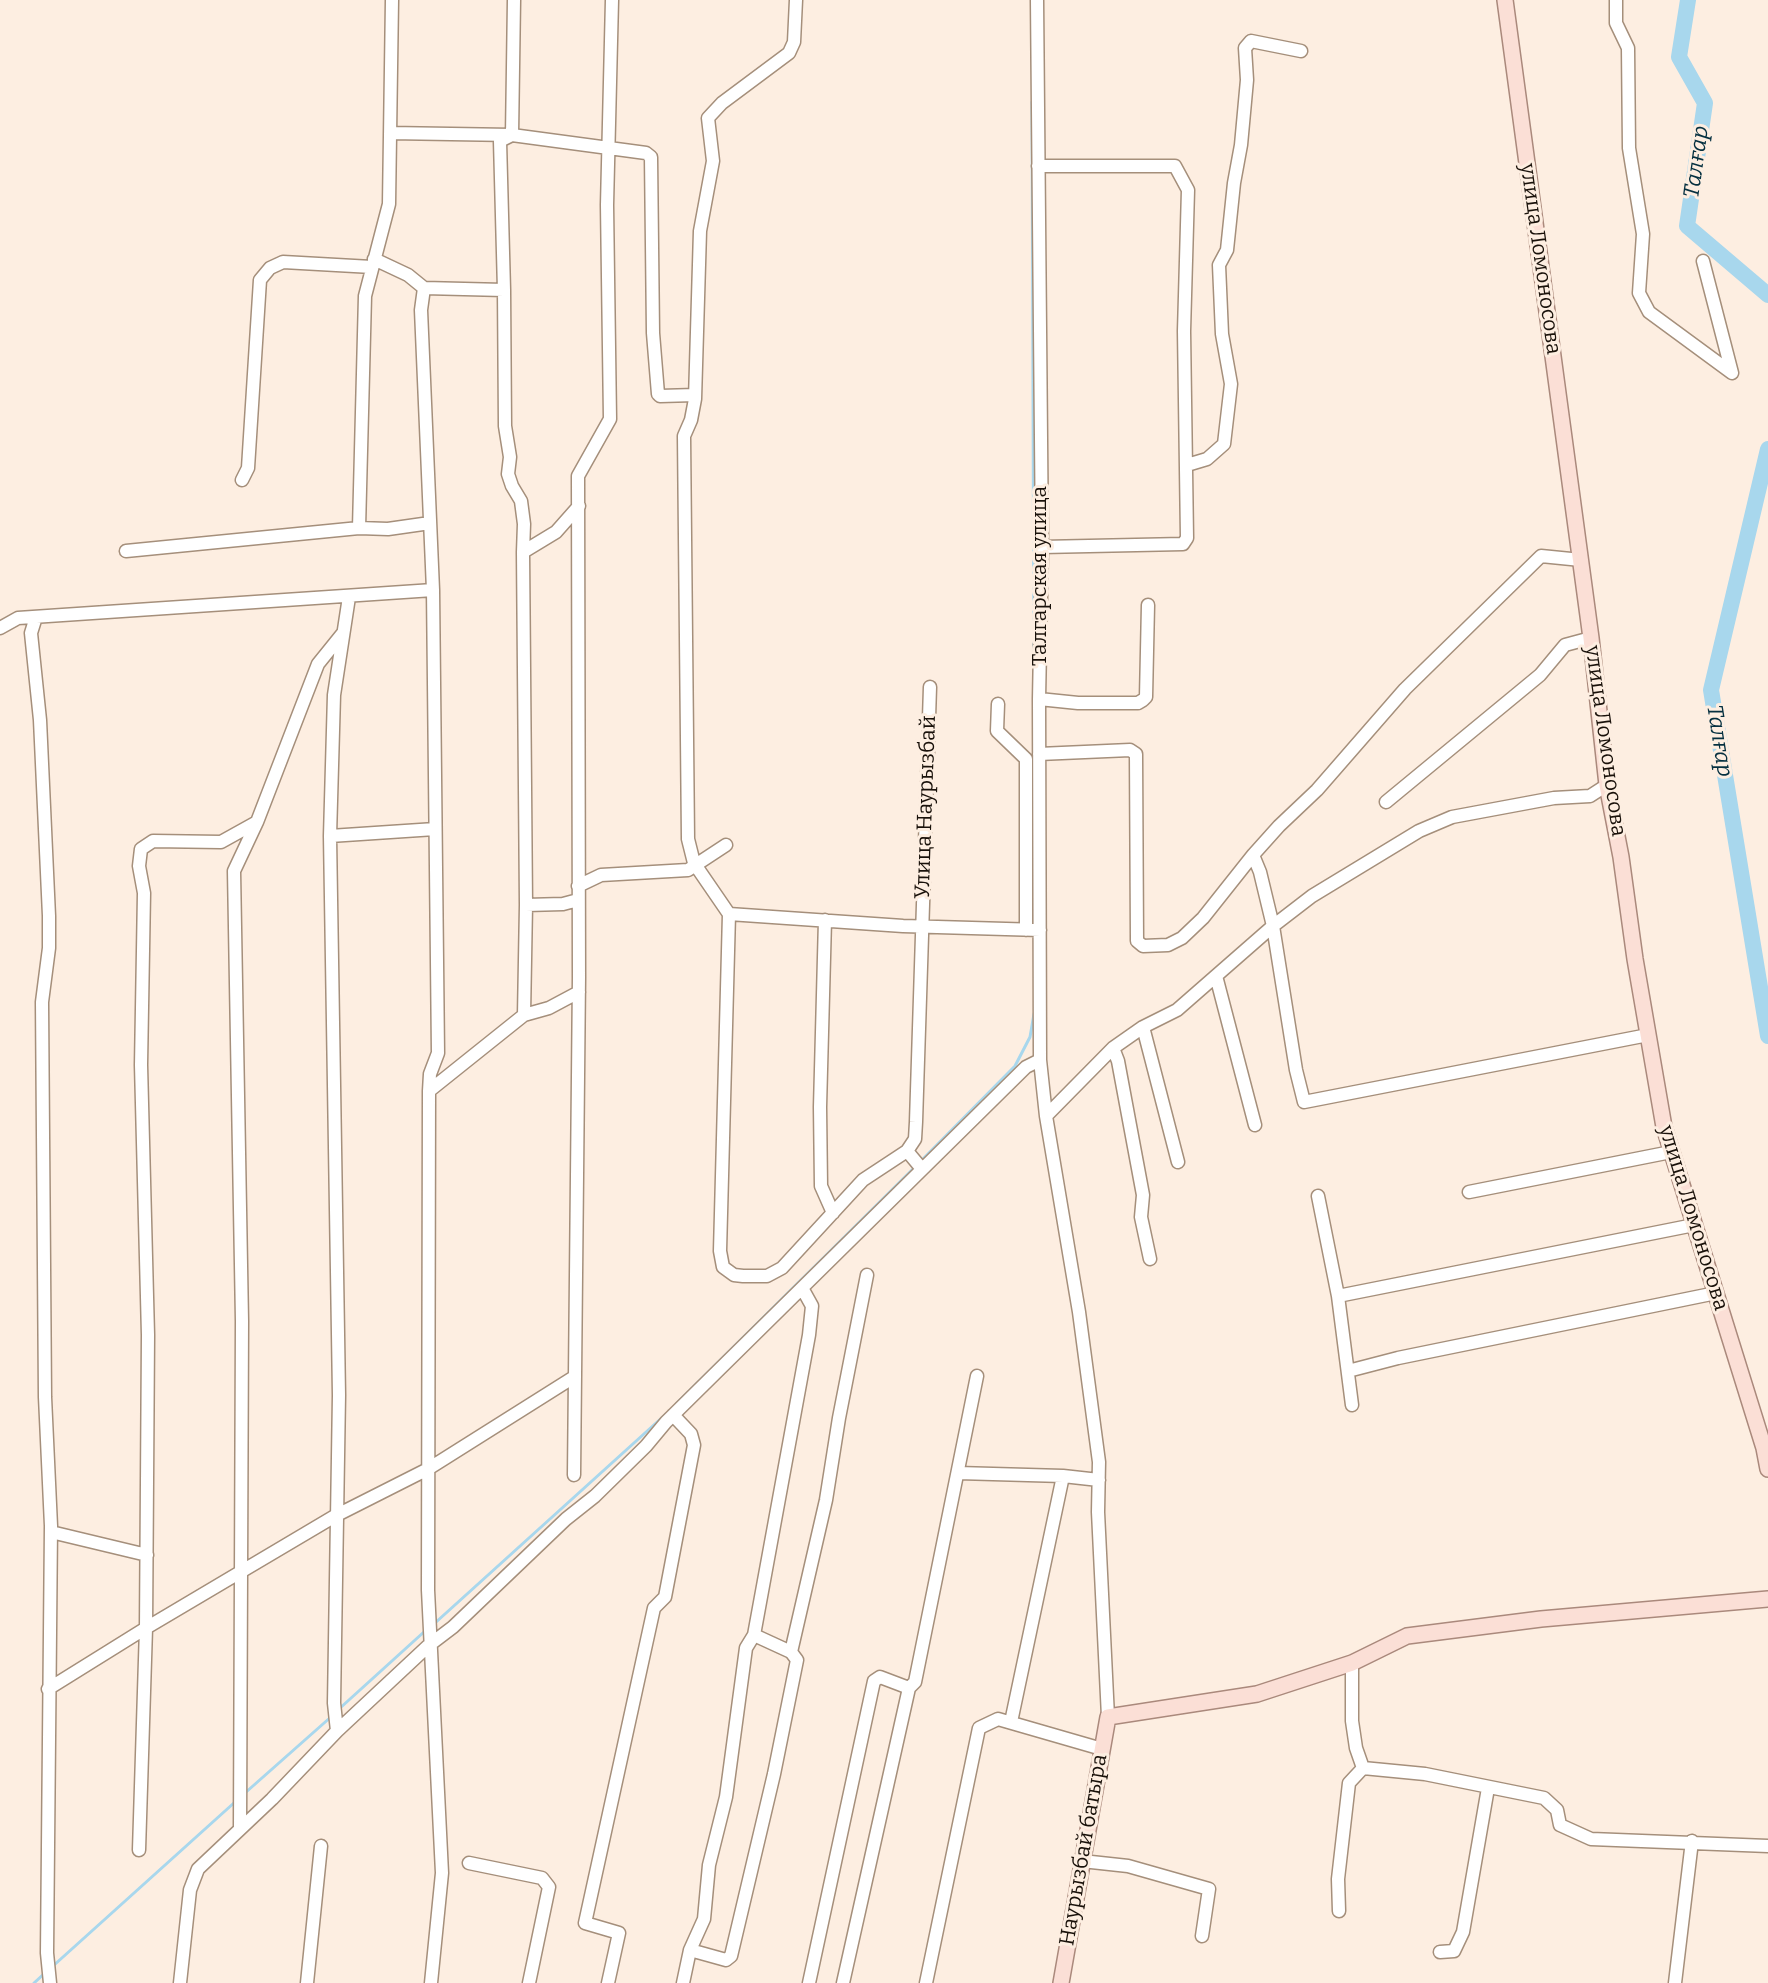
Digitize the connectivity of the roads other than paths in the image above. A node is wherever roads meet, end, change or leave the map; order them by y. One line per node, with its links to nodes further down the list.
1 (392, 0): 9 (street)
2 (514, 0): 10 (street)
3 (612, 0): 11 (street)
4 (796, 0): 17 (street)
5 (1037, 0): 12 (street, Талгарская улица)
6 (1504, 0): 26 (main road, улица Ломоносова)
7 (1616, 0): 13 (street)
8 (1301, 51): 18 (street)
9 (390, 133): 10 (street); 14 (street)
10 (512, 135): 11 (street); 16 (street)
11 (609, 149): 17 (street); 20 (street)
12 (1038, 166): 18 (street); 23 (street, Талгарская улица)
13 (1703, 261)
14 (373, 263): 15 (street); 19 (street); 22 (street)
15 (424, 288): 16 (street); 21 (street)
16 (504, 291): 25 (street)
17 (695, 394): 45 (street)
18 (1186, 465): 23 (street)
19 (242, 480)
20 (579, 506): 25 (street); 46 (street)
21 (430, 522): 22 (street); 27 (street)
22 (359, 528): 24 (street)
23 (1042, 547): 35 (street, Талгарская улица)
24 (126, 551)
25 (523, 552): 48 (street)
26 (1581, 560): 33 (main road, улица Ломоносова); 44 (street)
27 (434, 590): 28 (street); 41 (street)
28 (348, 597): 30 (street); 32 (street)
29 (1148, 605): 35 (street)
30 (36, 616): 31 (street); 88 (street)
31 (0, 628)
32 (343, 633): 40 (street); 42 (street)
33 (1591, 638): 38 (main road, улица Ломоносова); 39 (street)
34 (930, 687): 51 (street, Улица Наурызбай)
35 (1039, 699): 37 (street, Талгарская улица)
36 (998, 704): 53 (street)
37 (1040, 754): 44 (street); 53 (street, Талгарская улица)
38 (1607, 785): 52 (street); 58 (main road, улица Ломоносова)
39 (1386, 802)
40 (257, 822): 89 (street); 90 (street)
41 (435, 829): 42 (street); 61 (street)
42 (330, 836): 87 (street)
43 (726, 845): 45 (street)
44 (1253, 855): 52 (street)
45 (694, 863): 46 (street); 49 (street)
46 (578, 886): 47 (street)
47 (578, 900): 48 (street); 55 (street)
48 (526, 904): 56 (street)
49 (729, 914): 50 (street); 69 (street)
50 (825, 920): 51 (street); 69 (street)
51 (921, 926): 53 (street); 65 (street, Улица Наурызбай)
52 (1273, 926): 54 (street); 58 (street)
53 (1034, 930): 60 (street, Талгарская улица)
54 (1216, 976): 57 (street); 63 (street)
55 (579, 992): 56 (street); 78 (street)
56 (524, 1015): 61 (street)
57 (1143, 1027): 59 (street); 66 (street)
58 (1648, 1035): 64 (main road, улица Ломоносова)
59 (1113, 1048): 62 (street); 71 (street)
60 (1040, 1060): 62 (street, Талгарская улица); 65 (street)
61 (429, 1091): 81 (street)
62 (1046, 1116): 86 (street, Талгарская улица)
63 (1255, 1125)
64 (1671, 1152): 67 (street); 70 (main road, улица Ломоносова)
65 (916, 1162): 69 (street); 73 (street)
66 (1178, 1162)
67 (1468, 1192)
68 (1318, 1197): 75 (street)
69 (833, 1213)
70 (1694, 1225): 74 (main road, улица Ломоносова); 75 (street)
71 (1150, 1259)
72 (867, 1275): 95 (street)
73 (802, 1288): 80 (street); 94 (street)
74 (1716, 1293): 76 (street); 82 (main road, улица Ломоносова)
75 (1338, 1296): 76 (street)
76 (1348, 1371): 79 (street)
77 (977, 1376): 83 (street)
78 (574, 1377): 81 (street); 84 (street)
79 (1352, 1405)
80 (673, 1415): 93 (street); 121 (street)
81 (428, 1468): 87 (street); 93 (street)
82 (1768, 1468)
83 (958, 1473): 85 (street); 97 (street)
84 (574, 1475)
85 (1063, 1476): 86 (street); 100 (street)
86 (1099, 1480): 99 (street, Талгарская улица)
87 (335, 1516): 90 (street); 101 (street)
88 (51, 1532): 89 (street); 98 (street)
89 (147, 1555): 92 (street)
90 (242, 1570): 92 (street); 105 (street)
91 (1768, 1599): 96 (main road)
92 (146, 1628): 98 (street); 109 (street)
93 (428, 1634): 101 (street); 119 (street)
94 (754, 1635): 95 (street); 114 (street)
95 (791, 1652): 114 (street)
96 (1352, 1663): 99 (main road); 103 (street)
97 (909, 1688): 123 (street); 124 (street)
98 (48, 1689): 116 (street)
99 (1108, 1717): 102 (main road, Наурызбай батыра)
100 (1011, 1722): 102 (street); 125 (street)
101 (337, 1731): 105 (street)
102 (1102, 1749): 110 (main road, Наурызбай батыра)
103 (1363, 1767): 104 (street); 112 (street)
104 (1488, 1788): 106 (street); 115 (street)
105 (240, 1829): 117 (street)
106 (1692, 1841): 108 (street); 127 (street)
107 (321, 1846): 118 (street)
108 (1768, 1846)
109 (139, 1851)
110 (1082, 1861): 113 (street); 126 (main road, Наурызбай батыра)
111 (469, 1863): 120 (street)
112 (1339, 1911)
113 (1202, 1936)
114 (690, 1950): 122 (street)
115 (1440, 1952)
116 (49, 1975)
117 (180, 1983)
118 (307, 1983)
119 (431, 1983)
120 (529, 1983)
121 (608, 1983)
122 (683, 1983)
123 (809, 1983)
124 (843, 1983)
125 (926, 1983)
126 (1061, 1983)
127 (1675, 1983)

